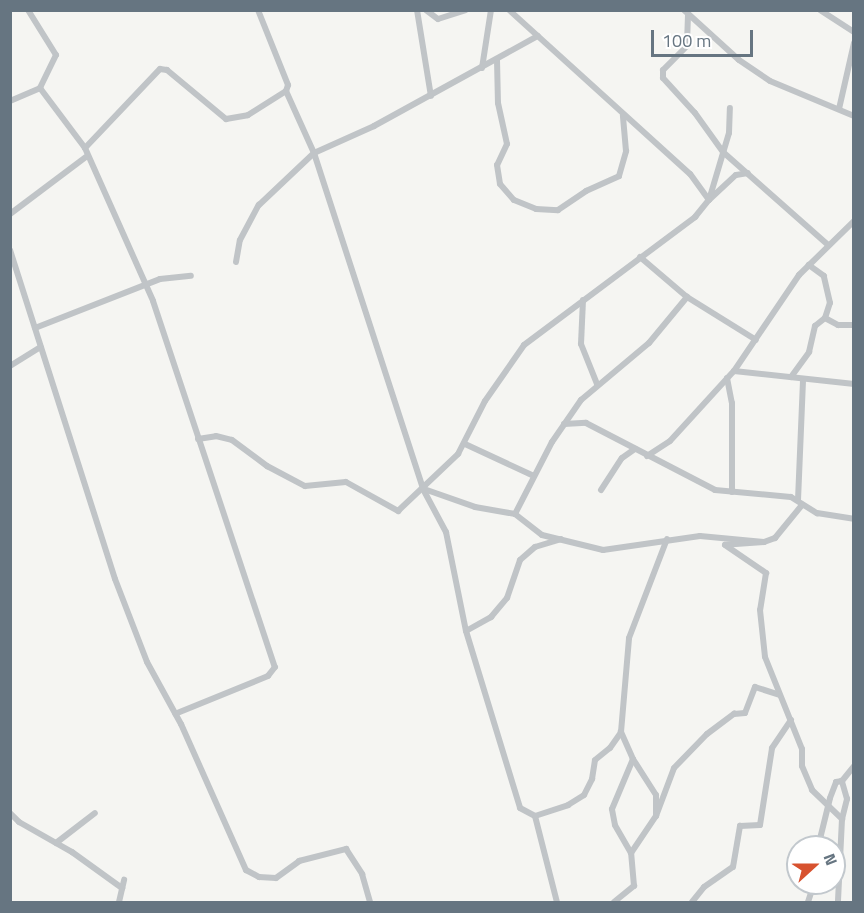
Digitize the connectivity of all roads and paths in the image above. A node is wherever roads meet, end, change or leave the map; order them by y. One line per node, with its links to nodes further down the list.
1 (28, 10): 15 (street)
2 (258, 10): 16 (street)
3 (417, 10): 17 (street)
4 (426, 10): 5 (street)
5 (466, 10)
6 (490, 10): 14 (street)
7 (508, 10): 11 (street)
8 (820, 10): 10 (street)
9 (686, 13): 20 (street); 25 (street)
10 (854, 32)
11 (538, 36): 13 (street); 21 (street)
12 (854, 43): 20 (street)
13 (497, 60): 14 (street); 21 (street)
14 (482, 68): 17 (street)
15 (40, 88): 18 (street); 23 (street)
16 (286, 91): 23 (street); 24 (street)
17 (431, 96): 24 (street)
18 (10, 101)
19 (730, 108): 25 (street)
20 (839, 109): 22 (street)
21 (623, 115): 28 (street)
22 (854, 116)
23 (85, 148): 26 (street)
24 (314, 153): 34 (street); 58 (street)
25 (723, 153): 27 (street); 28 (street)
26 (86, 157): 29 (street); 37 (street)
27 (748, 173): 28 (street); 31 (street)
28 (709, 200): 33 (street)
29 (10, 214)
30 (854, 222): 31 (street)
31 (828, 245): 35 (street)
32 (10, 250): 42 (street)
33 (639, 257): 38 (street); 39 (street)
34 (236, 262)
35 (809, 265): 40 (street); 43 (street)
36 (191, 276): 37 (street)
37 (146, 285): 42 (street); 53 (street)
38 (687, 297): 43 (street); 50 (street)
39 (583, 300): 50 (street); 54 (street)
40 (825, 318): 41 (street); 47 (street)
41 (854, 325)
42 (35, 328): 44 (street)
43 (756, 340): 46 (street)
44 (41, 347): 45 (street); 69 (street)
45 (10, 366)
46 (734, 371): 47 (street); 48 (street)
47 (790, 377): 49 (street)
48 (728, 378): 56 (street); 60 (street)
49 (803, 381): 51 (street); 61 (street)
50 (597, 384): 52 (street)
51 (854, 384)
52 (564, 424): 55 (street); 57 (street)
53 (198, 439): 58 (street); 69 (street)
54 (465, 444): 57 (street); 58 (street)
55 (635, 449): 56 (street); 59 (street)
56 (647, 456): 60 (street)
57 (534, 476): 62 (street)
58 (423, 489): 62 (street); 67 (street)
59 (601, 490)
60 (732, 492): 61 (street)
61 (800, 502): 63 (street); 66 (street)
62 (515, 514): 64 (street)
63 (854, 519)
64 (563, 538): 65 (street); 67 (street)
65 (667, 539): 66 (street); 71 (street)
66 (764, 542): 68 (street)
67 (466, 631): 78 (street)
68 (779, 695): 70 (street); 79 (street)
69 (175, 714): 87 (street)
70 (791, 720): 75 (street); 90 (street)
71 (621, 732): 72 (street); 78 (street)
72 (633, 759): 79 (street); 83 (street)
73 (854, 766): 74 (street)
74 (842, 781): 75 (street); 80 (street)
75 (827, 807): 80 (street); 81 (street)
76 (10, 813): 82 (street)
77 (95, 813): 82 (street)
78 (535, 816): 88 (street)
79 (656, 816): 83 (street)
80 (842, 819): 91 (street)
81 (821, 835)
82 (56, 843): 85 (street)
83 (631, 853): 89 (street)
84 (124, 879): 85 (street)
85 (122, 888): 86 (street)
86 (119, 903)
87 (370, 903)
88 (557, 903)
89 (614, 903)
90 (692, 903)
91 (838, 903)

